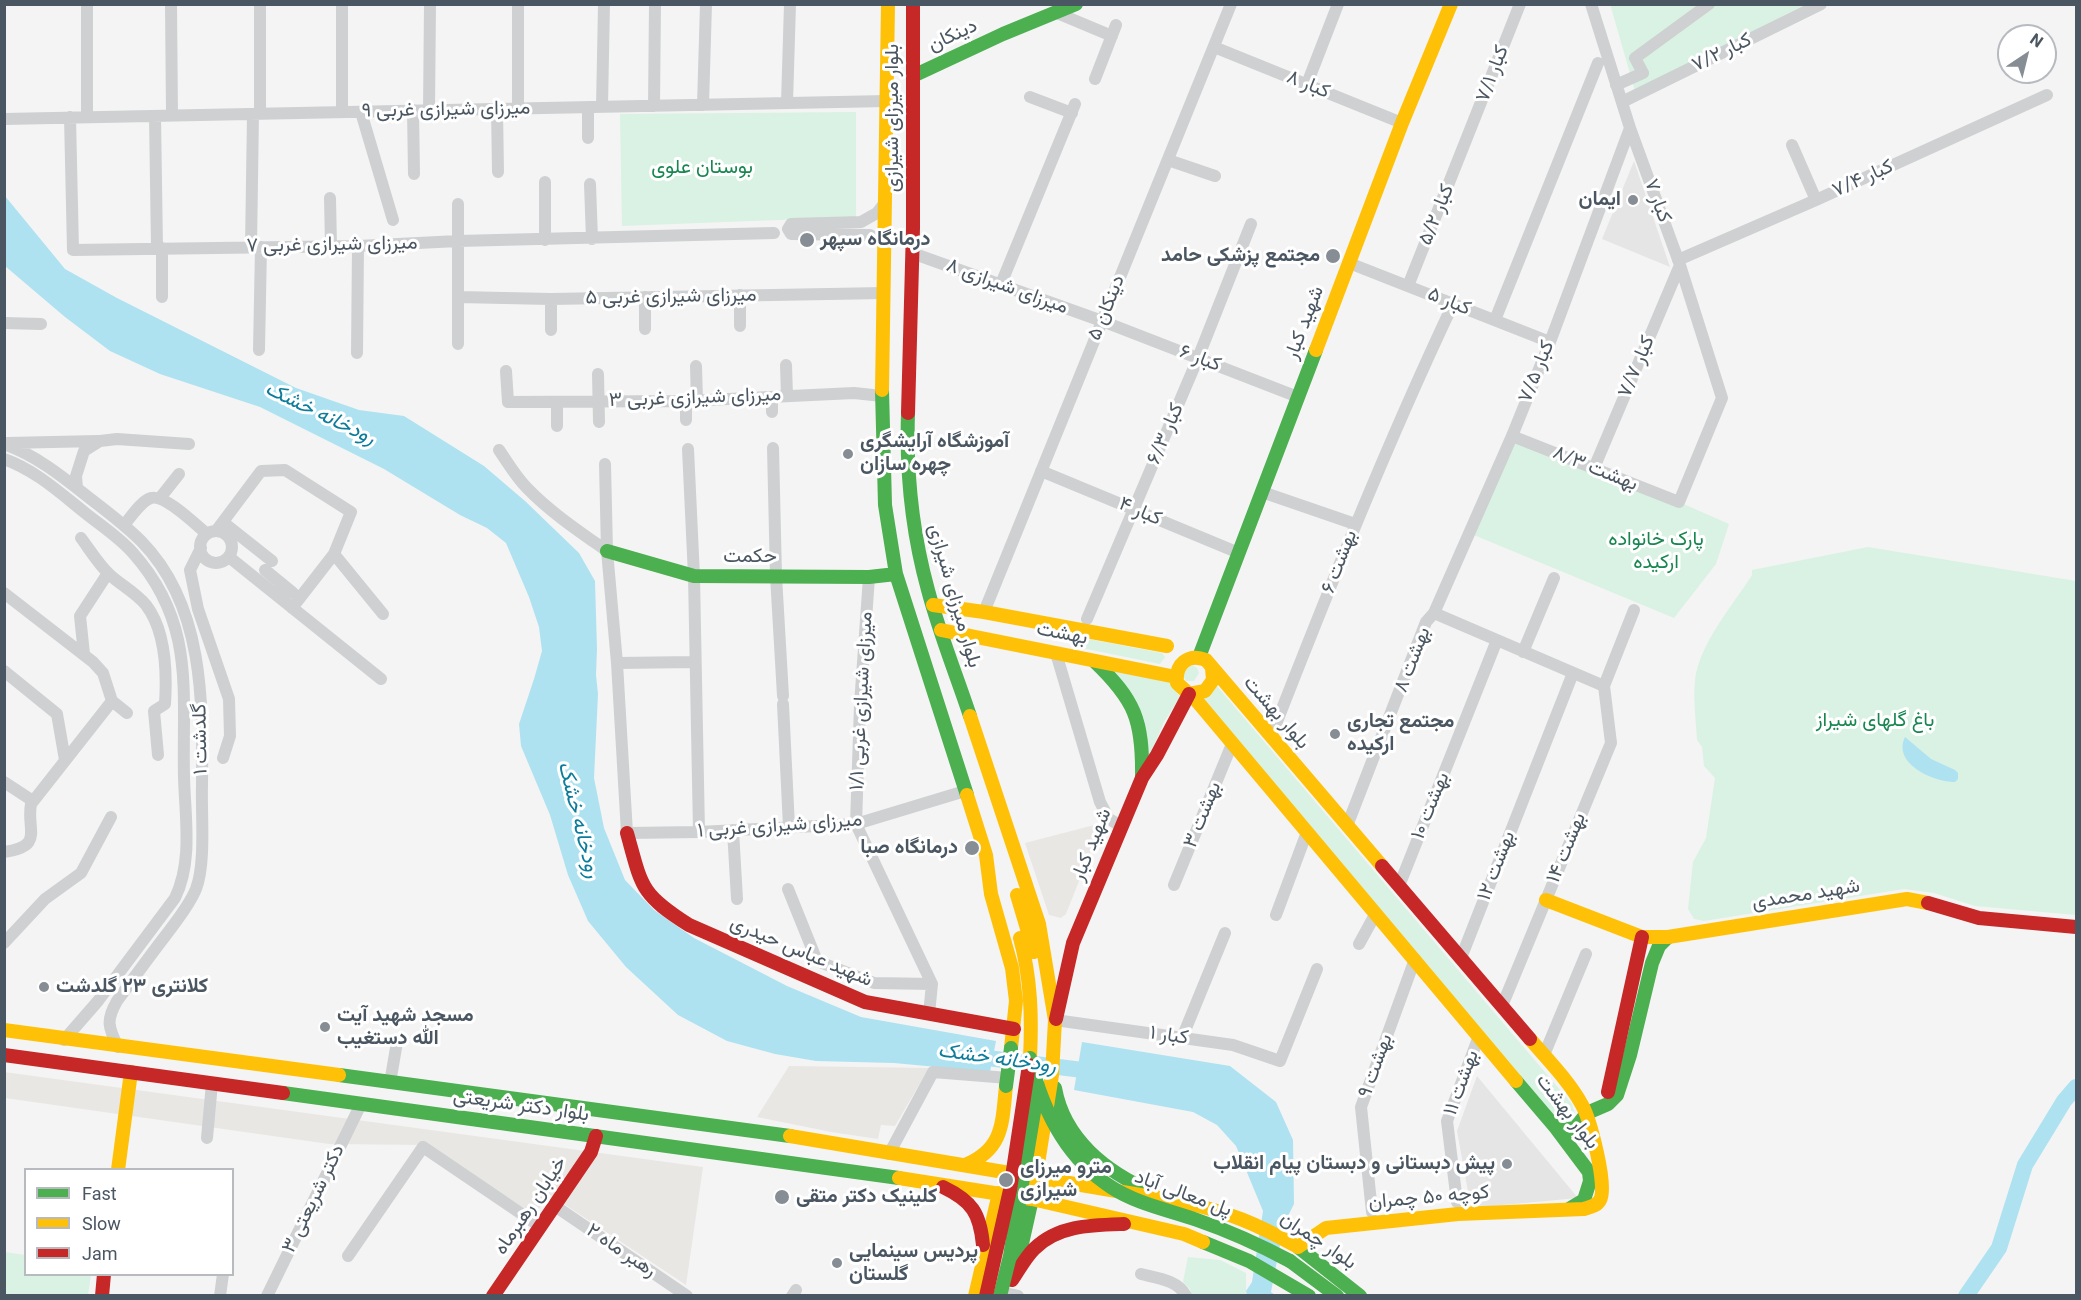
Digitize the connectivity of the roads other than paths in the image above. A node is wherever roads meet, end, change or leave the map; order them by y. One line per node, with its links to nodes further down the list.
1 (260, 4): 43 (street)
2 (342, 4): 42 (street)
3 (430, 4): 40 (street)
4 (518, 4): 37 (street)
5 (604, 4): 36 (street)
6 (655, 4): 34 (street)
7 (706, 4): 33 (street)
8 (790, 4): 32 (street)
9 (888, 4): 30 (main road, بلوار میرزای شیرازی)
10 (913, 4): 24 (main road, بلوار میرزای شیرازی)
11 (1076, 4): 21 (main road, دینکان)
12 (1231, 4): 22 (street, ۵ دینکان)
13 (1338, 4): 26 (street)
14 (1451, 4): 49 (main road, شهید کبار)
15 (1520, 4): 52 (street, ۷/۱ کبار)
16 (1591, 4): 27 (street, ۷ کبار)
17 (1709, 4): 27 (street)
18 (1821, 4): 31 (street, ۷/۲ کبار)
19 (171, 8): 44 (street)
20 (87, 11): 47 (street)
21 (1057, 14): 24 (main road, دینکان); 25 (street)
22 (1214, 46): 26 (street, ۸ کبار); 54 (street, ۵ دینکان)
23 (1598, 63): 88 (street)
24 (913, 76): 75 (main road, بلوار میرزای شیرازی)
25 (1095, 79)
26 (1307, 84): 49 (street, ۸ کبار)
27 (1616, 85): 31 (street, ۷ کبار)
28 (2047, 95): 61 (street, ۷/۴ کبار)
29 (1030, 97): 78 (street)
30 (887, 101): 32 (street, میرزای شیرازی غربی ۹); 63 (main road, بلوار میرزای شیرازی)
31 (1622, 102): 50 (street, ۷ کبار)
32 (787, 103): 33 (street, میرزای شیرازی غربی ۹)
33 (703, 105): 34 (street, میرزای شیرازی غربی ۹)
34 (654, 106): 36 (street, میرزای شیرازی غربی ۹)
35 (588, 107): 36 (street, میرزای شیرازی غربی ۹); 37 (street, میرزای شیرازی غربی ۹); 51 (street)
36 (603, 107)
37 (518, 108): 38 (street, میرزای شیرازی غربی ۹)
38 (497, 109): 40 (street, میرزای شیرازی غربی ۹); 55 (street)
39 (413, 110): 40 (street, میرزای شیرازی غربی ۹); 41 (street, میرزای شیرازی غربی ۹); 56 (street)
40 (429, 110)
41 (361, 111): 42 (street, میرزای شیرازی غربی ۹); 64 (street)
42 (342, 112): 43 (street, میرزای شیرازی غربی ۹)
43 (257, 114): 44 (street, میرزای شیرازی غربی ۹); 73 (street)
44 (172, 115): 45 (street, میرزای شیرازی غربی ۹)
45 (154, 116): 47 (street, میرزای شیرازی غربی ۹); 74 (street)
46 (70, 117): 47 (street, میرزای شیرازی غربی ۹); 48 (street, میرزای شیرازی غربی ۹); 74 (street, ۷ میرزای شیرازی غربی)
47 (87, 117)
48 (4, 119)
49 (1402, 123): 77 (main road, شهید کبار)
50 (1630, 128): 76 (street, ۷ کبار); 94 (street, ۷/۵ کبار)
51 (588, 138)
52 (1466, 144): 79 (street, ۵/۲ کبار)
53 (1792, 145): 61 (street)
54 (1168, 160): 57 (street); 87 (street, ۵ دینکان)
55 (498, 172)
56 (414, 174)
57 (1215, 176)
58 (545, 182): 68 (street)
59 (590, 184): 67 (street)
60 (330, 198): 71 (street)
61 (1816, 200): 76 (street, ۷/۴ کبار)
62 (458, 204): 69 (street)
63 (884, 204): 70 (main road, بلوار میرزای شیرازی); 70 (street)
64 (393, 220)
65 (1251, 224): 98 (street, ۶/۳ کبار)
66 (774, 233): 67 (street, ۷ میرزای شیرازی غربی)
67 (592, 239): 68 (street, ۷ میرزای شیرازی غربی)
68 (545, 240): 69 (street, ۷ میرزای شیرازی غربی)
69 (458, 241): 72 (street, ۷ میرزای شیرازی غربی); 83 (street)
70 (885, 243): 80 (main road, بلوار میرزای شیرازی)
71 (331, 246): 72 (street, ۷ میرزای شیرازی غربی); 73 (street, ۷ میرزای شیرازی غربی)
72 (358, 246): 97 (street)
73 (256, 247): 74 (street, ۷ میرزای شیرازی غربی); 96 (street)
74 (160, 248): 82 (street)
75 (912, 253): 78 (street, ۸ میرزای شیرازی); 149 (main road, بلوار میرزای شیرازی)
76 (1679, 262): 123 (street, ۷/۷ کبار); 129 (street, ۷ کبار)
77 (1349, 263): 79 (street, ۵ کبار); 106 (main road, شهید کبار)
78 (1001, 284): 87 (street, ۸ میرزای شیرازی)
79 (1408, 286): 86 (street, ۵ کبار)
80 (884, 293): 81 (street, ۵ میرزای شیرازی غربی); 104 (main road, بلوار میرزای شیرازی)
81 (740, 296): 84 (street, ۵ میرزای شیرازی غربی); 91 (street)
82 (162, 297)
83 (458, 297): 85 (street, ۵ میرزای شیرازی غربی); 95 (street)
84 (645, 297): 85 (street, ۵ میرزای شیرازی غربی); 92 (street)
85 (551, 299): 93 (street)
86 (1453, 304): 88 (street, ۵ کبار); 131 (street, ۶ بهشت)
87 (1102, 321): 98 (street, ۶ کبار); 124 (street, ۵ دینکان)
88 (1495, 321): 94 (street, ۵ کبار)
89 (4, 323): 90 (street)
90 (41, 324)
91 (740, 326)
92 (645, 329)
93 (551, 330)
94 (1550, 342): 114 (street, ۷/۵ کبار)
95 (458, 344)
96 (258, 350)
97 (357, 353)
98 (1198, 358): 106 (street, ۶ کبار); 130 (street, ۶/۳ کبار)
99 (786, 365): 103 (street)
100 (696, 366): 108 (street)
101 (506, 371): 109 (street, ۳ میرزای شیرازی غربی)
102 (598, 374): 107 (street)
103 (787, 396): 104 (street, ۳ میرزای شیرازی غربی); 105 (street, ۳ میرزای شیرازی غربی)
104 (882, 396): 142 (main road, بلوار میرزای شیرازی)
105 (772, 397): 108 (street, ۳ میرزای شیرازی غربی); 110 (street)
106 (1298, 397): 127 (main road, شهید کبار)
107 (599, 401): 108 (street, ۳ میرزای شیرازی غربی); 109 (street, ۳ میرزای شیرازی غربی); 112 (street)
108 (692, 401): 111 (street)
109 (557, 402): 113 (street)
110 (772, 412)
111 (686, 420)
112 (599, 422)
113 (557, 426)
114 (1512, 436): 123 (street, بهشت ۸/۳); 153 (street, ۷/۵ کبار)
115 (102, 441): 116 (street); 117 (street); 126 (street)
116 (4, 444): 126 (street, گلدشت ۱)
117 (189, 444)
118 (773, 448): 144 (street)
119 (688, 449): 143 (street)
120 (499, 450): 136 (street)
121 (4, 459): 181 (street, گلدشت ۱)
122 (604, 464): 136 (street)
123 (1594, 468): 129 (street, بهشت ۸/۳)
124 (1041, 471): 130 (street, ۴ کبار); 152 (street, ۵ دینکان)
125 (179, 474): 128 (street)
126 (77, 488): 132 (street, گلدشت ۱)
127 (1262, 492): 131 (street); 137 (main road, شهید کبار)
128 (160, 498): 132 (street); 133 (street)
129 (1679, 502)
130 (1134, 510): 137 (street, ۴ کبار); 155 (street, ۶/۳ کبار)
131 (1355, 524): 178 (street, ۶ بهشت)
132 (124, 525): 182 (street, گلدشت ۱)
133 (215, 529): 135 (street); 138 (street); 139 (street); 140 (street)
134 (81, 538): 141 (street)
135 (201, 548): 139 (street); 183 (street)
136 (607, 551): 143 (main road, حکمت); 165 (street)
137 (1239, 553): 162 (main road, شهید کبار)
138 (334, 554): 150 (street); 154 (street)
139 (229, 557): 140 (street)
140 (268, 567): 148 (street); 150 (street)
141 (108, 573): 161 (street); 180 (street)
142 (896, 574): 145 (main road, حکمت); 187 (main road, بلوار میرزای شیرازی)
143 (694, 576): 144 (main road, حکمت); 164 (street)
144 (776, 576): 145 (main road, حکمت); 192 (street)
145 (869, 577): 190 (street, ۱/۱ میرزای شیرازی غربی)
146 (1554, 578): 159 (street)
147 (4, 592): 161 (street)
148 (293, 593)
149 (933, 605): 152 (main road); 156 (main road, بلوار میرزای شیرازی)
150 (292, 608): 170 (street)
151 (1634, 610): 171 (street)
152 (984, 612): 158 (main road)
153 (1434, 613): 157 (street); 193 (street, ۸ بهشت)
154 (383, 614)
155 (1088, 619)
156 (941, 630): 160 (main road, بهشت); 175 (main road, بلوار میرزای شیرازی)
157 (1497, 640): 159 (street); 201 (street, ۱۰ بهشت)
158 (1167, 646)
159 (1523, 652): 168 (street)
160 (1056, 653): 163 (main road, بهشت); 191 (street)
161 (84, 654): 173 (street)
162 (1199, 657): 166 (main road); 169 (main road)
163 (1093, 660): 169 (main road, بهشت); 185 (main road)
164 (695, 662): 165 (street); 195 (street)
165 (617, 663): 197 (street)
166 (1212, 668): 172 (main road); 178 (main road, بلوار بهشت)
167 (4, 671): 184 (street)
168 (1573, 673): 171 (street); 215 (street, ۱۲ بهشت)
169 (1176, 677): 172 (main road)
170 (381, 679)
171 (1604, 686): 204 (street, ۱۴ بهشت)
172 (1190, 694): 176 (main road, بلوار بهشت); 177 (main road, شهید کبار)
173 (112, 701): 174 (street); 184 (street)
174 (127, 713)
175 (970, 720): 222 (main road, بلوار میرزای شیرازی); 235 (main road)
176 (1211, 720): 177 (main road); 179 (main road, بلوار بهشت)
177 (1173, 724): 185 (main road, شهید کبار)
178 (1271, 737): 193 (main road, بلوار بهشت)
179 (1232, 744): 196 (main road, بلوار بهشت); 200 (street, ۳ بهشت)
180 (158, 755)
181 (184, 756): 182 (street); 213 (street, گلدشت ۱)
182 (202, 757): 217 (street, گلدشت ۱)
183 (223, 758)
184 (65, 760): 188 (street)
185 (1142, 778): 191 (main road, شهید کبار)
186 (4, 782): 188 (street)
187 (965, 791): 190 (street, ۱ میرزای شیرازی غربی); 199 (main road, بلوار میرزای شیرازی)
188 (33, 801): 198 (street)
189 (111, 817): 211 (street)
190 (856, 824): 192 (street, ۱ میرزای شیرازی غربی); 219 (street)
191 (1121, 825): 222 (main road, شهید کبار)
192 (789, 827): 194 (street, ۱ میرزای شیرازی غربی)
193 (1350, 829): 201 (main road, بلوار بهشت)
194 (733, 831): 195 (street, ۱ میرزای شیرازی غربی); 203 (street)
195 (699, 832): 197 (street, ۱ میرزای شیرازی غربی)
196 (1307, 832): 205 (main road, بلوار بهشت); 206 (street)
197 (627, 833): 221 (main road, شهید عباس حیدری)
198 (4, 852)
199 (986, 855): 223 (main road, بلوار میرزای شیرازی); 232 (main road)
200 (1174, 885)
201 (1399, 886): 215 (main road, بلوار بهشت)
202 (788, 889): 219 (street)
203 (736, 899)
204 (1546, 900): 209 (main road, شهید محمدی); 220 (street, ۱۴ بهشت)
205 (1376, 913): 212 (street); 216 (main road, بلوار بهشت)
206 (1276, 915)
207 (2076, 927): 210 (main road, شهید محمدی)
208 (1225, 933): 226 (street)
209 (1642, 937): 210 (main road, شهید محمدی); 239 (main road)
210 (1668, 937): 241 (main road)
211 (4, 943)
212 (1359, 944)
213 (135, 952): 217 (street); 227 (street, گلدشت ۱)
214 (1586, 954): 231 (street)
215 (1461, 958): 220 (main road, بلوار بهشت)
216 (1415, 959): 225 (main road, بلوار بهشت); 264 (street, ۹ بهشت)
217 (147, 960): 229 (street, گلدشت ۱)
218 (1317, 969): 226 (street, ۱ کبار)
219 (932, 984): 221 (street)
220 (1502, 1006): 231 (main road, بلوار بهشت)
221 (928, 1014): 223 (main road, شهید عباس حیدری)
222 (1055, 1020): 226 (street, ۱ کبار); 235 (main road, بلوار میرزای شیرازی)
223 (1014, 1029): 236 (main road, بلوار میرزای شیرازی, bridge)
224 (4, 1030): 227 (main road, بلوار دکتر شریعتی)
225 (1479, 1036): 242 (main road, بلوار بهشت); 261 (street, ۱۱ بهشت)
226 (1182, 1038)
227 (64, 1040): 229 (main road, بلوار دکتر شریعتی)
228 (397, 1042): 237 (street)
229 (118, 1047): 233 (main road, بلوار دکتر شریعتی)
230 (4, 1055): 234 (main road, بلوار دکتر شریعتی)
231 (1544, 1055): 239 (main road, بلوار بهشت)
232 (1030, 1058): 282 (main road, bridge); 285 (main road, پل معالی آباد, bridge)
233 (227, 1061): 237 (main road, بلوار دکتر شریعتی); 238 (main road)
234 (131, 1072): 238 (main road, بلوار دکتر شریعتی); 253 (main road)
235 (1049, 1080): 248 (main road); 260 (main road, بلوار چمران); 275 (main road, bridge)
236 (1007, 1082): 243 (main road, بلوار میرزای شیرازی); 249 (street)
237 (390, 1083): 244 (main road, بلوار دکتر شریعتی)
238 (218, 1084): 240 (main road, بلوار دکتر شریعتی); 247 (street)
239 (1569, 1087): 241 (main road, بلوار بهشت)
240 (361, 1104): 245 (main road, بلوار دکتر شریعتی); 278 (street, ۳ دکتر شریعتی)
241 (1587, 1113): 242 (main road); 263 (main road, بلوار بهشت)
242 (1556, 1128): 263 (main road, بلوار بهشت)
243 (999, 1131): 248 (main road); 252 (main road)
244 (771, 1133): 246 (main road, بلوار دکتر شریعتی); 250 (main road)
245 (597, 1136): 250 (main road, بلوار دکتر شریعتی); 262 (main road, خیابان رهبرماه)
246 (797, 1137): 249 (main road, بلوار دکتر شریعتی); 251 (main road)
247 (207, 1138)
248 (1043, 1139): 255 (main road)
249 (889, 1154): 252 (main road, بلوار دکتر شریعتی)
250 (766, 1158): 251 (main road, بلوار دکتر شریعتی)
251 (792, 1162): 256 (main road, بلوار دکتر شریعتی)
252 (964, 1165): 254 (main road, بلوار دکتر شریعتی)
253 (118, 1168)
254 (1004, 1172): 255 (main road, بلوار چمران); 258 (main road)
255 (1037, 1177): 257 (main road, بلوار چمران); 259 (main road)
256 (939, 1185): 258 (main road, بلوار دکتر شریعتی); 271 (main road)
257 (1097, 1189): 260 (main road, بلوار چمران); 265 (main road)
258 (999, 1193): 259 (main road, بلوار دکتر شریعتی); 266 (main road)
259 (1032, 1199): 265 (main road); 275 (main road)
260 (1182, 1202): 269 (main road, بلوار چمران)
261 (1457, 1202)
262 (555, 1206): 268 (main road, خیابان رهبرماه); 280 (street, ۲ رهبر ماه)
263 (1569, 1209): 269 (main road, کوچه ۵۰ چمران)
264 (1372, 1212)
265 (1094, 1213): 267 (main road)
266 (993, 1221): 271 (main road); 275 (main road)
267 (1130, 1223): 275 (main road); 284 (main road)
268 (541, 1227): 270 (street); 279 (main road, خیابان رهبرماه)
269 (1298, 1247): 286 (main road, بلوار چمران)
270 (348, 1256)
271 (984, 1258): 281 (main road)
272 (1141, 1274): 283 (street)
273 (104, 1276): 276 (main road)
274 (223, 1276): 277 (street)
275 (1009, 1292)
276 (102, 1296)
277 (219, 1296)
278 (267, 1296)
279 (494, 1296)
280 (687, 1296)
281 (975, 1296)
282 (986, 1296)
283 (1186, 1296)
284 (1309, 1296)
285 (1337, 1296)
286 (1360, 1296)

